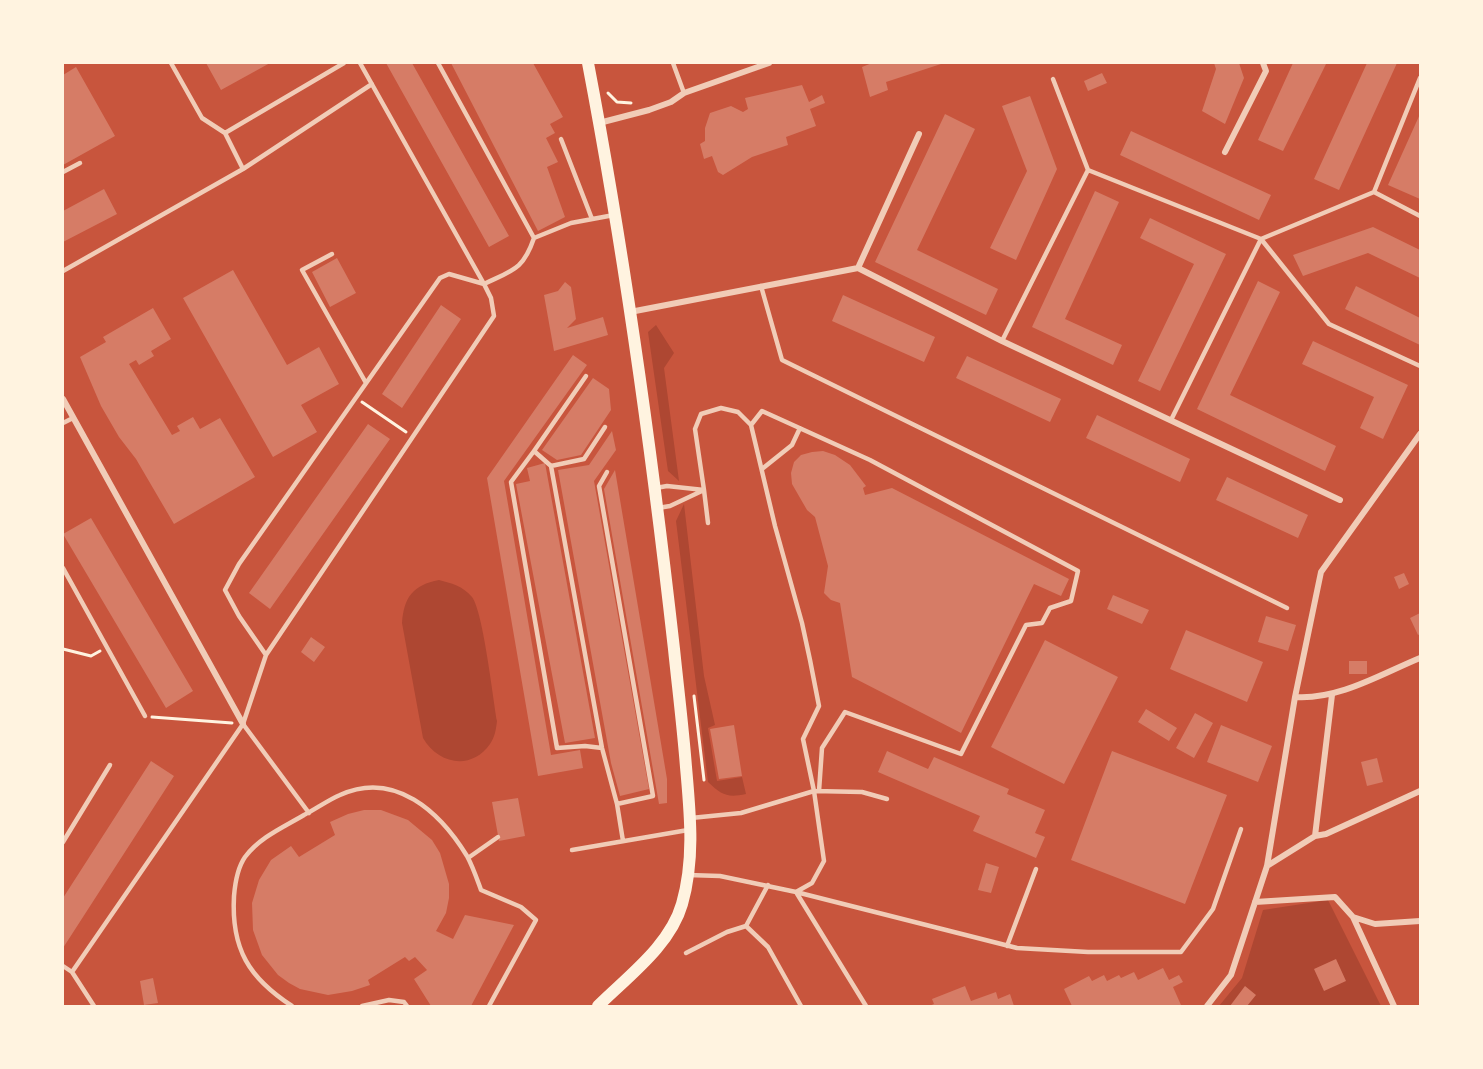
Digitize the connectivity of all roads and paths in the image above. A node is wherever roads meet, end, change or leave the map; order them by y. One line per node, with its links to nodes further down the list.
1 (171, 63): 16 (lane)
2 (344, 63): 16 (lane)
3 (360, 63): 11 (lane)
4 (438, 63): 28 (lane)
5 (588, 63): 15 (main road)
6 (673, 63): 13 (lane)
7 (769, 63): 13 (street)
8 (1263, 63): 19 (street)
9 (1420, 78): 24 (lane)
10 (1053, 79): 22 (lane)
11 (372, 84): 21 (lane); 33 (lane)
12 (606, 91): 14 (path)
13 (684, 93): 15 (street)
14 (635, 104)
15 (599, 123): 25 (main road)
16 (225, 133): 21 (lane)
17 (919, 134): 31 (street)
18 (561, 139): 27 (lane)
19 (1225, 152)
20 (80, 163): 23 (lane)
21 (243, 169): 32 (lane)
22 (1088, 170): 29 (lane); 36 (lane)
23 (63, 172)
24 (1374, 192): 26 (lane); 29 (lane)
25 (614, 215): 27 (lane); 35 (main road)
26 (1420, 216)
27 (592, 219): 28 (lane)
28 (534, 238): 33 (lane)
29 (1262, 239): 37 (lane); 43 (lane)
30 (332, 254): 39 (lane)
31 (858, 268): 34 (street); 36 (street)
32 (63, 271)
33 (484, 284): 39 (lane); 49 (lane)
34 (761, 286): 35 (street); 60 (lane)
35 (629, 312): 54 (main road)
36 (1002, 341): 43 (street)
37 (1420, 366)
38 (586, 376): 50 (lane)
39 (366, 383): 40 (lane)
40 (356, 397): 49 (path); 63 (lane)
41 (63, 399): 42 (street)
42 (73, 418): 44 (lane); 68 (street)
43 (1171, 420): 56 (street)
44 (63, 423)
45 (751, 424): 47 (lane); 52 (lane); 55 (lane)
46 (605, 427): 51 (lane)
47 (800, 428): 52 (lane); 71 (lane)
48 (1420, 434): 66 (street)
49 (413, 437): 63 (lane)
50 (534, 451): 51 (lane); 69 (lane)
51 (551, 465): 69 (lane)
52 (762, 469): 71 (lane)
53 (607, 472): 74 (lane)
54 (655, 488): 55 (lane); 57 (main road)
55 (704, 490): 57 (lane); 58 (lane)
56 (1340, 500)
57 (658, 508): 76 (main road)
58 (708, 523)
59 (63, 568): 61 (lane)
60 (1287, 608)
61 (106, 647): 62 (path); 67 (lane)
62 (63, 649)
63 (266, 656): 68 (lane)
64 (1420, 658): 65 (street)
65 (1332, 694): 66 (street); 78 (street)
66 (1295, 697): 84 (street)
67 (145, 716): 68 (path)
68 (243, 724): 75 (lane); 96 (lane)
69 (602, 748): 74 (lane)
70 (110, 765): 81 (lane)
71 (817, 791): 73 (lane); 76 (lane); 88 (lane)
72 (1420, 792): 78 (street)
73 (887, 799)
74 (617, 804): 80 (lane)
75 (309, 813): 83 (lane); 98 (lane)
76 (691, 824): 80 (lane); 86 (main road)
77 (1241, 829): 93 (lane)
78 (1315, 836): 84 (street)
79 (498, 837): 83 (lane)
80 (622, 841): 82 (lane)
81 (63, 842)
82 (572, 850)
83 (468, 858): 101 (lane)
84 (1267, 866): 89 (street)
85 (1036, 869): 93 (lane)
86 (688, 875): 87 (lane); 102 (main road)
87 (768, 885): 88 (lane); 92 (lane)
88 (796, 892): 93 (lane); 104 (lane)
89 (1255, 902): 90 (street); 105 (street)
90 (1353, 917): 91 (street); 106 (street)
91 (1420, 921)
92 (746, 926): 94 (lane); 103 (lane)
93 (1008, 946)
94 (687, 953)
95 (63, 966): 96 (lane)
96 (72, 972): 97 (lane)
97 (94, 1006)
98 (292, 1006)
99 (362, 1006): 100 (lane)
100 (407, 1006)
101 (489, 1006)
102 (598, 1006)
103 (801, 1006)
104 (866, 1006)
105 (1207, 1006)
106 (1394, 1006)

